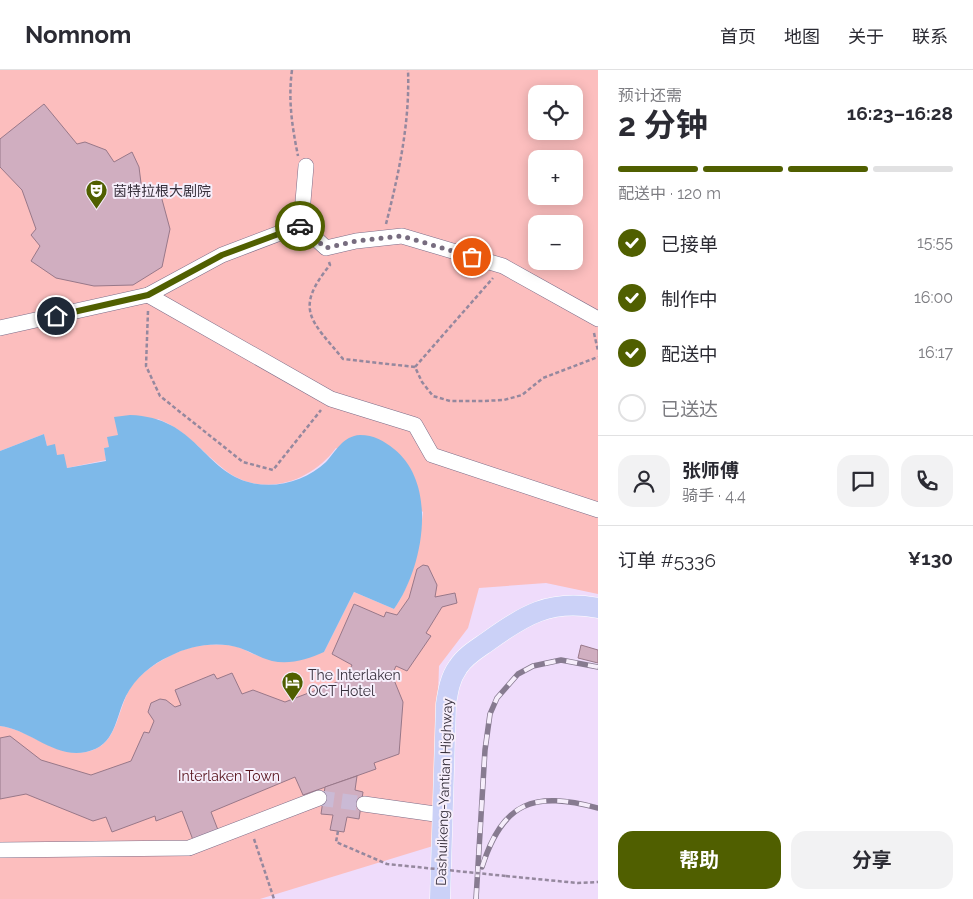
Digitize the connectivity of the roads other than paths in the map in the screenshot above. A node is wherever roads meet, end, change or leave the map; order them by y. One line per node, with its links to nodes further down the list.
1 (306, 166): 2 (street)
2 (301, 225): 3 (street); 4 (street)
3 (148, 295): 5 (street); 6 (street)
4 (598, 319)
5 (0, 328)
6 (598, 510)
7 (598, 608): 10 (main road, Dashuikeng-Yantian Highway)
8 (319, 798): 11 (street)
9 (364, 804): 10 (street)
10 (442, 815): 12 (main road, Dashuikeng-Yantian Highway)
11 (0, 850)
12 (440, 899)

